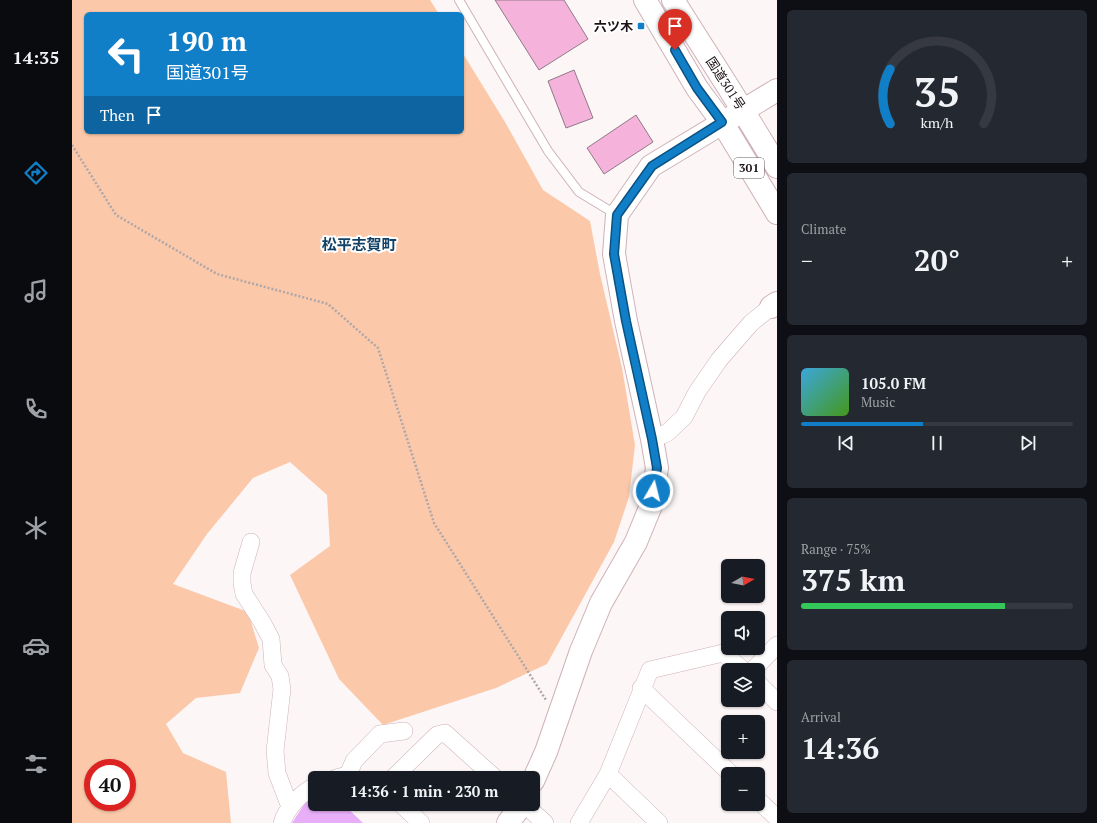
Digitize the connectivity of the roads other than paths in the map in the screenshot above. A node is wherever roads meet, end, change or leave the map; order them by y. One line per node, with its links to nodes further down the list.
1 (459, 0): 9 (lane)
2 (645, 0): 6 (main road, 国道301号 / 301)
3 (673, 0): 5 (main road, 国道301号 / 301)
4 (777, 90): 5 (main road)
5 (744, 110): 6 (main road); 7 (main road, 国道301号 / 301)
6 (722, 122): 8 (main road, 国道301号 / 301); 9 (main road)
7 (777, 167)
8 (777, 213)
9 (617, 215): 11 (main road)
10 (774, 305): 11 (street)
11 (652, 439): 24 (main road)
12 (251, 542): 28 (street)
13 (777, 645): 15 (street)
14 (735, 663): 16 (street)
15 (760, 663)
16 (641, 688): 20 (street); 25 (street)
17 (765, 691): 18 (street)
18 (777, 702)
19 (404, 730): 21 (street)
20 (724, 767)
21 (350, 771)
22 (400, 771): 23 (street)
23 (488, 771)
24 (537, 771)
25 (608, 774): 37 (street); 38 (street)
26 (308, 790): 28 (street)
27 (765, 807): 32 (street)
28 (290, 808): 33 (street)
29 (408, 811): 34 (street)
30 (517, 811): 35 (main road)
31 (531, 811): 36 (street)
32 (777, 818)
33 (282, 823)
34 (421, 823)
35 (508, 823)
36 (545, 823)
37 (579, 823)
38 (659, 823)

